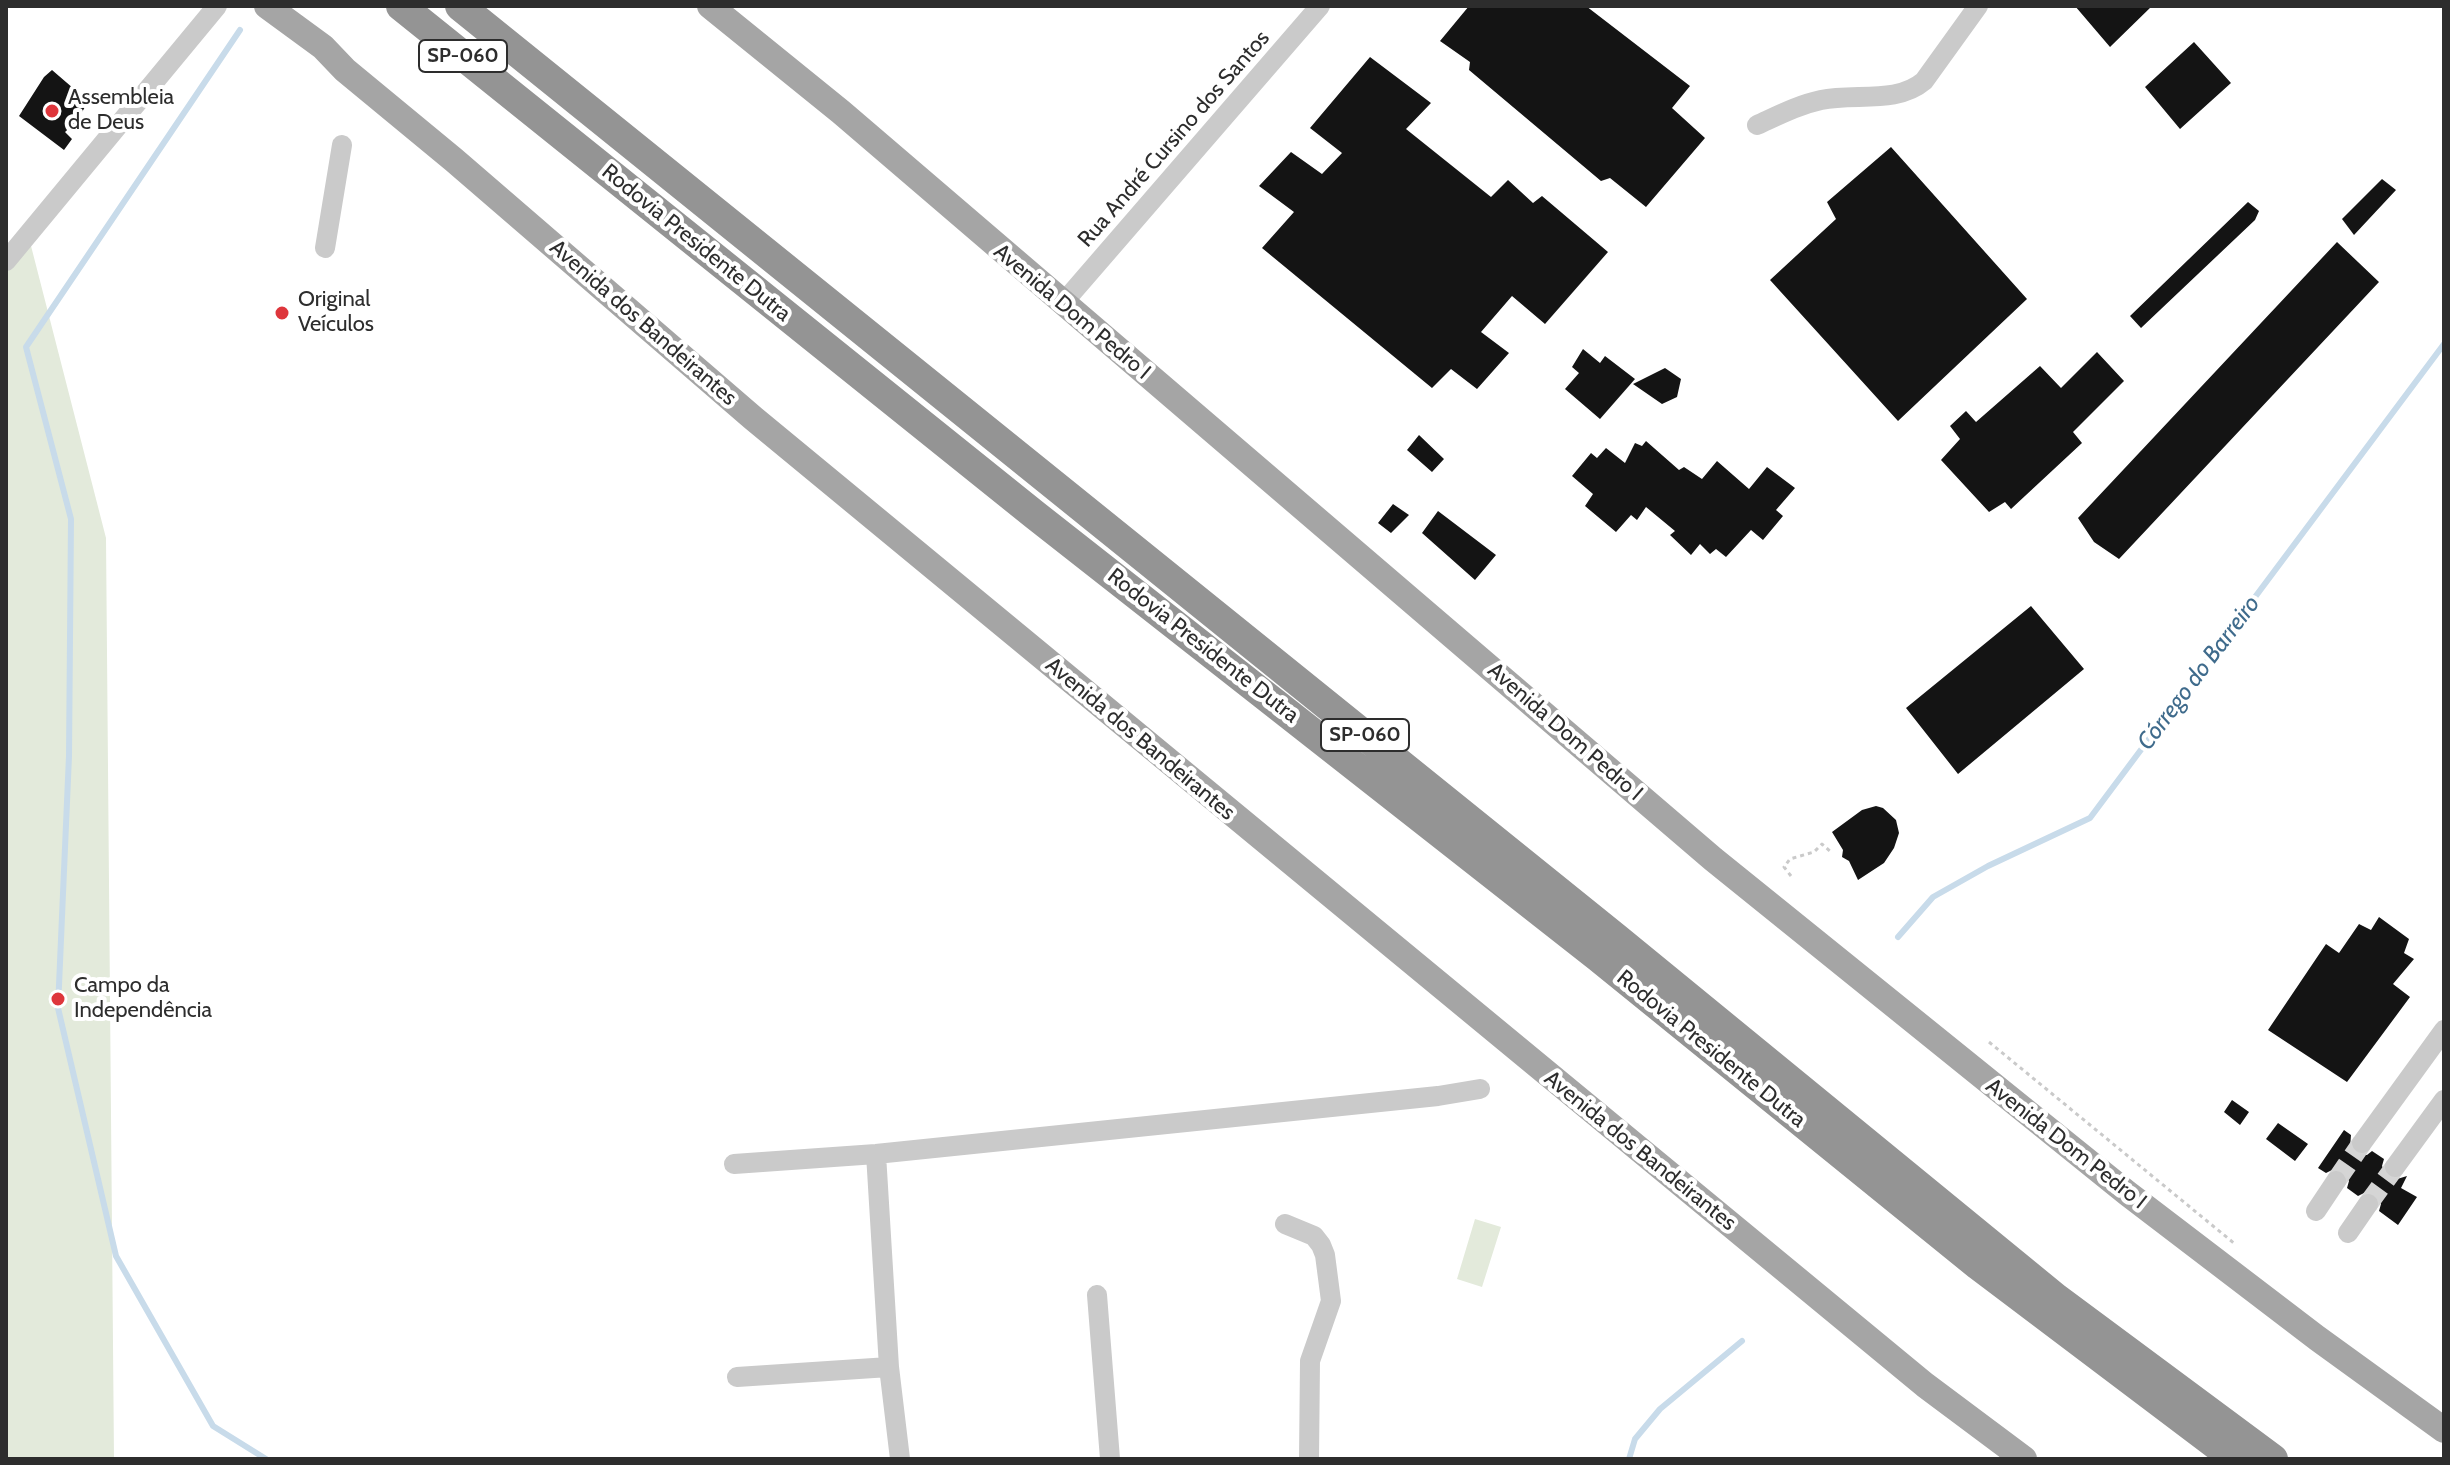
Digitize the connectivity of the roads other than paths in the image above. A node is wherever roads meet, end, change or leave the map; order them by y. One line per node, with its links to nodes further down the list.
1 (217, 6): 11 (street)
2 (267, 6): 32 (main road, Avenida dos Bandeirantes)
3 (401, 6): 33 (highway, Rodovia Presidente Dutra / SP-060)
4 (460, 6): 34 (highway, Rodovia Presidente Dutra / SP-060)
5 (710, 6): 12 (main road, Avenida Dom Pedro I)
6 (1320, 6): 12 (street, Rua André Cursino dos Santos)
7 (1978, 6): 8 (street)
8 (1757, 125)
9 (342, 145): 10 (street)
10 (325, 248)
11 (6, 261)
12 (1063, 303): 28 (main road, Avenida Dom Pedro I)
13 (2443, 1034): 16 (street)
14 (1480, 1089): 17 (street)
15 (2444, 1100): 19 (street)
16 (2362, 1143)
17 (876, 1154): 18 (street); 26 (street)
18 (734, 1164)
19 (2395, 1167)
20 (2336, 1181): 22 (street)
21 (2368, 1204): 24 (street)
22 (2316, 1211)
23 (1285, 1224): 31 (street)
24 (2348, 1233)
25 (1097, 1295): 30 (street)
26 (889, 1367): 27 (street); 29 (street)
27 (737, 1377)
28 (2444, 1430)
29 (900, 1459)
30 (1110, 1459)
31 (1309, 1459)
32 (2024, 1459)
33 (2235, 1459)
34 (2273, 1459)

